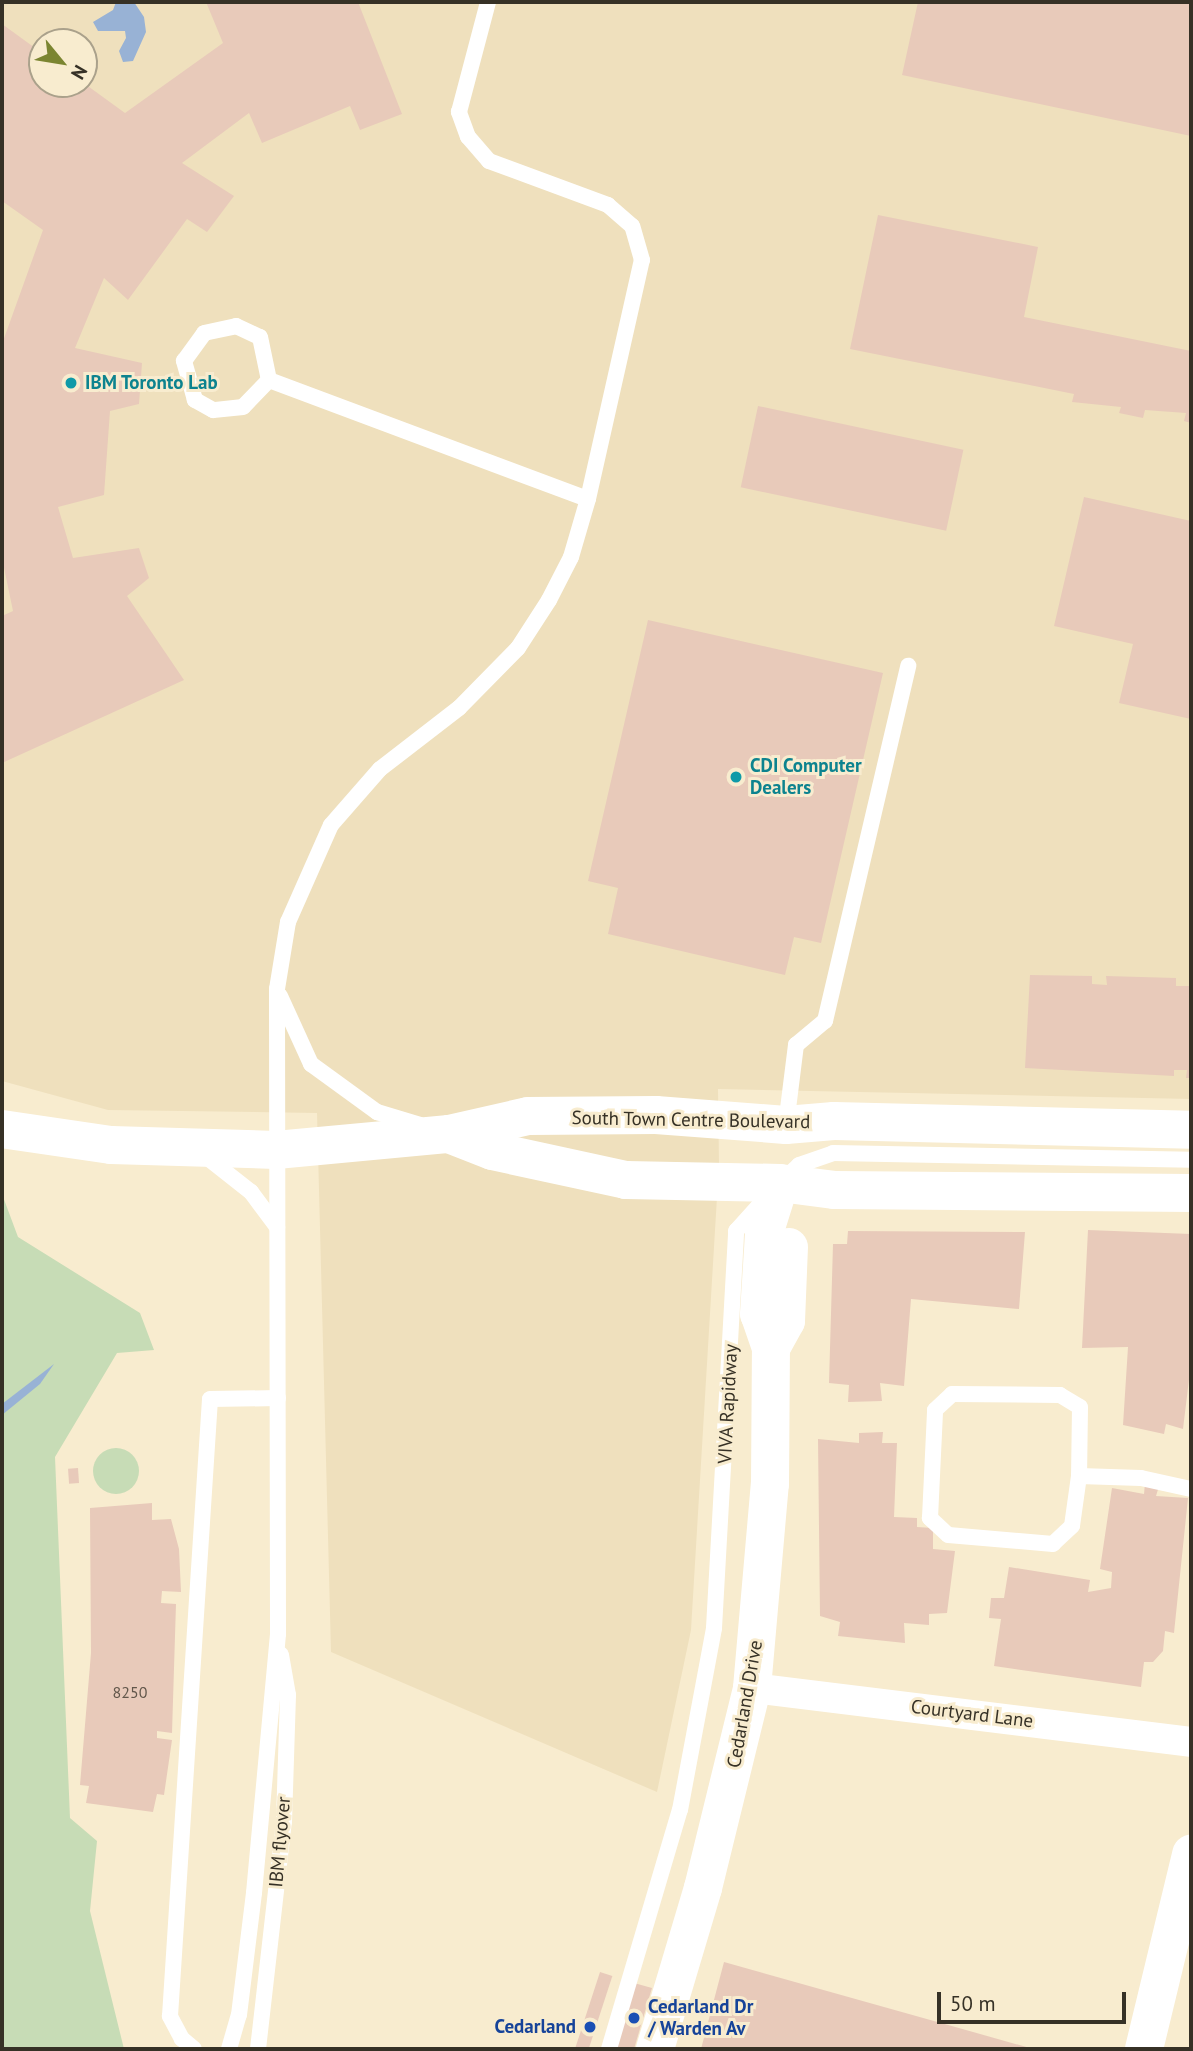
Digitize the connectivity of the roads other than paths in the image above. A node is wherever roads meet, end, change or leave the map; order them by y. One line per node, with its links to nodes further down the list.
1 (488, 2): 3 (lane)
2 (269, 380): 2 (lane); 3 (lane)
3 (589, 499): 5 (lane)
4 (908, 666): 7 (lane)
5 (277, 989): 10 (lane); 12 (lane)
6 (584, 1116): 7 (main road, South Town Centre Boulevard); 10 (main road, South Town Centre Boulevard); 14 (main road)
7 (786, 1125): 9 (main road, South Town Centre Boulevard); 15 (main road, Cedarland Drive)
8 (2, 1129): 11 (main road, South Town Centre Boulevard)
9 (1191, 1130)
10 (449, 1134): 12 (main road, South Town Centre Boulevard); 14 (main road)
11 (193, 1147): 12 (main road, South Town Centre Boulevard); 17 (lane)
12 (276, 1150): 17 (lane)
13 (1191, 1160): 15 (lane, VIVA Rapidway)
14 (586, 1172): 15 (main road)
15 (780, 1183): 16 (main road); 22 (main road, Cedarland Drive); 28 (lane, VIVA Rapidway)
16 (1191, 1192)
17 (277, 1227): 18 (lane)
18 (278, 1398): 21 (lane); 25 (lane)
19 (1079, 1476): 19 (lane); 20 (lane)
20 (1191, 1489)
21 (278, 1634): 26 (lane); 27 (lane, IBM flyover)
22 (752, 1688): 23 (street, Courtyard Lane); 29 (main road, Cedarland Drive)
23 (1191, 1742)
24 (1191, 1854): 30 (main road)
25 (194, 2049)
26 (229, 2049)
27 (258, 2049)
28 (610, 2049)
29 (655, 2049)
30 (1144, 2049)

